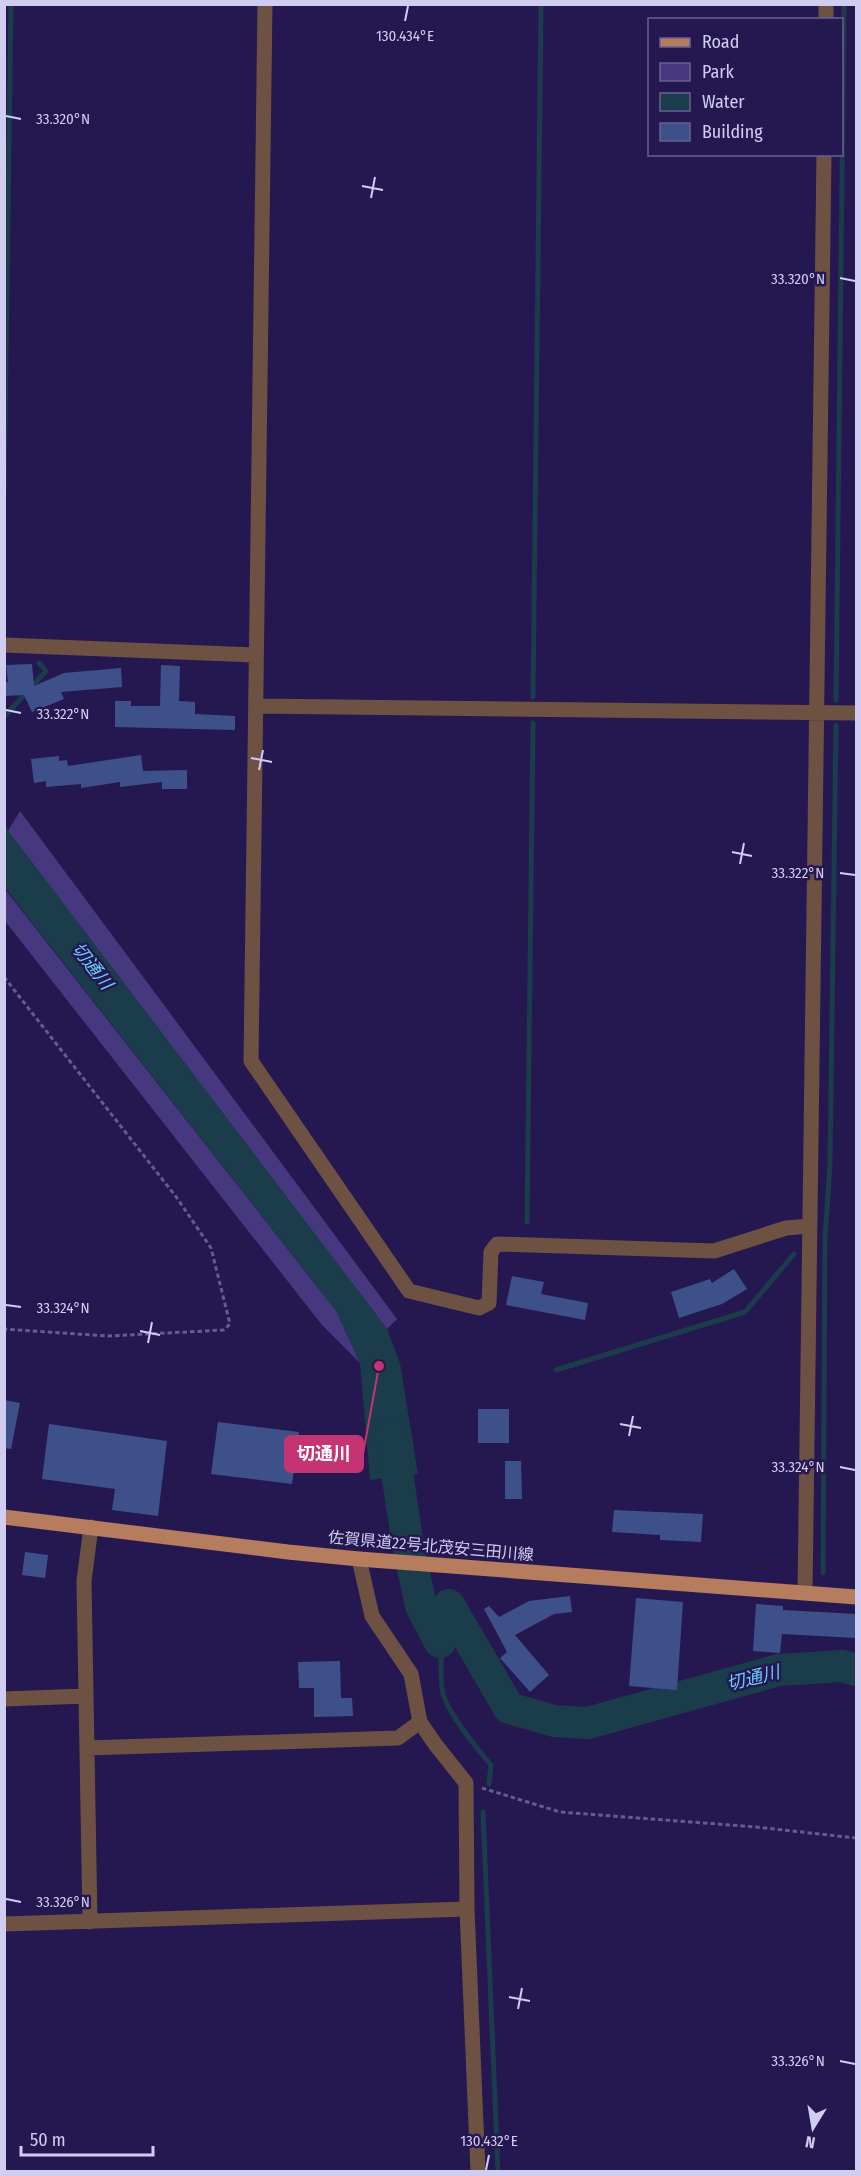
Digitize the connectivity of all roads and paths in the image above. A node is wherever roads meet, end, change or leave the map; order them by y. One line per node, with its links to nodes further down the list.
1 (265, 4): 4 (street)
2 (824, 156): 6 (street)
3 (4, 645): 4 (street)
4 (255, 655): 5 (street)
5 (256, 706): 6 (street); 9 (street)
6 (816, 712): 7 (street); 9 (street)
7 (856, 713)
8 (4, 977): 10 (path)
9 (810, 1226): 14 (street)
10 (4, 1329)
11 (4, 1517): 12 (main road, 佐賀県道22号北茂安三田川線)
12 (91, 1527): 13 (main road, 佐賀県道22号北茂安三田川線); 16 (street)
13 (364, 1559): 14 (main road, 佐賀県道22号北茂安三田川線); 18 (street)
14 (805, 1593): 15 (main road, 佐賀県道22号北茂安三田川線)
15 (856, 1597)
16 (86, 1696): 17 (street); 19 (street)
17 (4, 1699)
18 (420, 1722): 19 (street); 20 (street)
19 (87, 1748): 23 (street)
20 (466, 1783): 21 (path); 22 (street)
21 (856, 1838)
22 (467, 1909): 23 (street); 25 (street)
23 (90, 1922): 24 (street)
24 (4, 1924)
25 (478, 2172)

